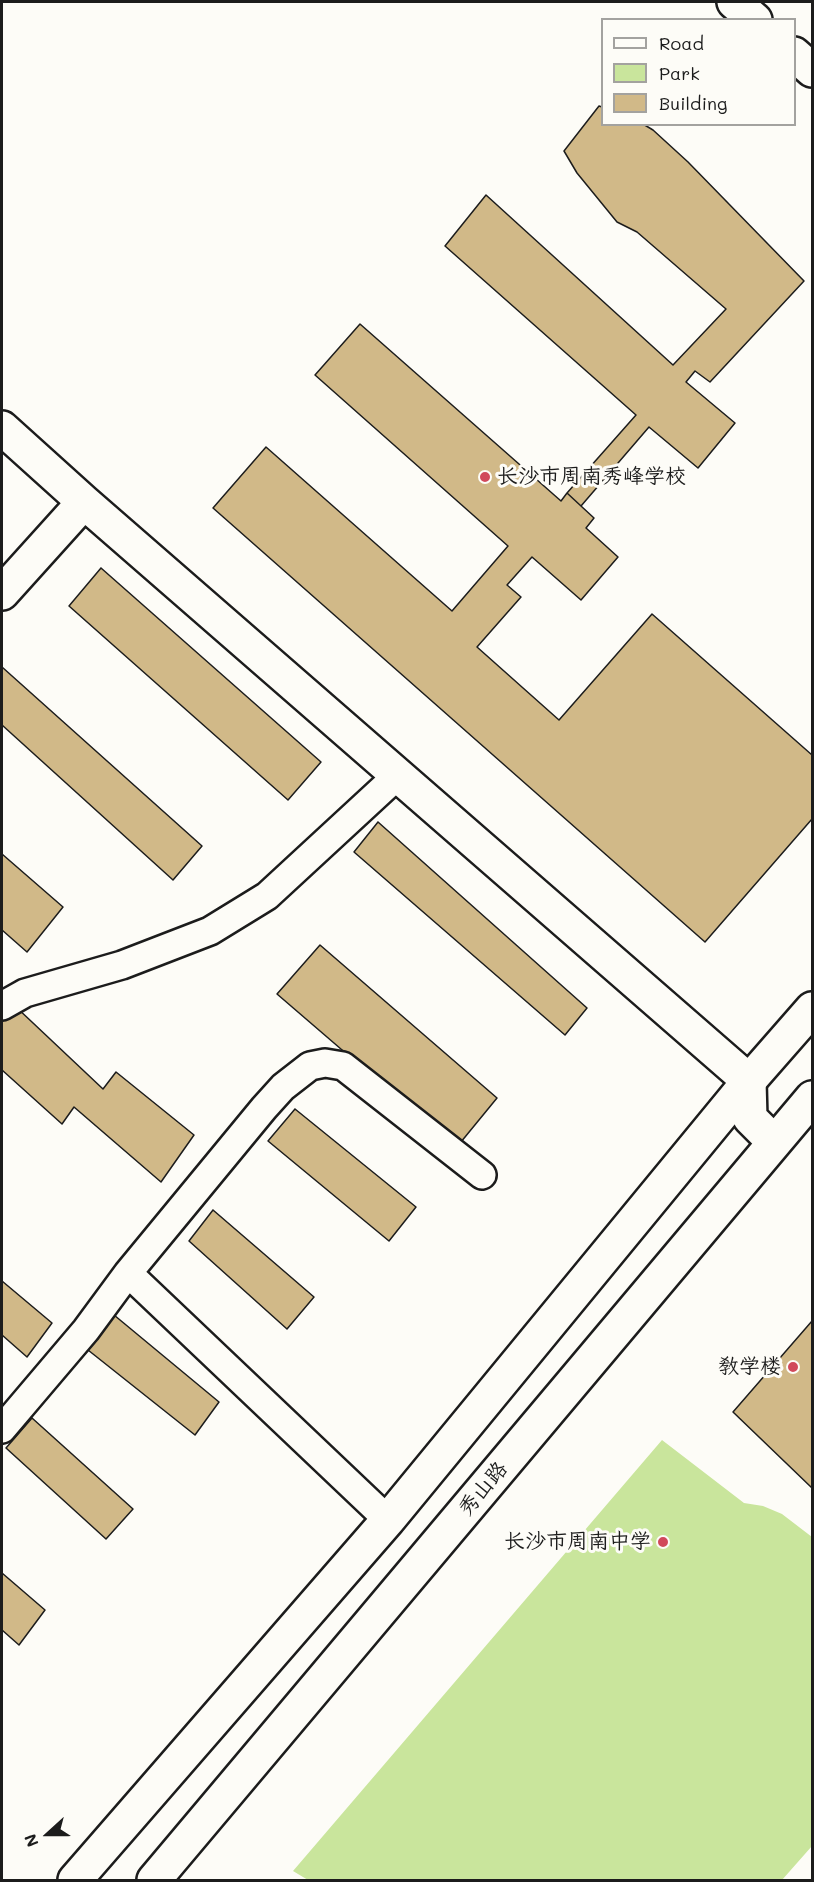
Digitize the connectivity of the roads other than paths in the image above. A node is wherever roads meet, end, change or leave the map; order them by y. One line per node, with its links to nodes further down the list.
1 (734, 2): 2 (main road)
2 (753, 18)
3 (796, 55): 4 (main road)
4 (813, 70)
5 (2, 428): 6 (main road)
6 (84, 502): 7 (main road); 8 (main road)
7 (2, 593)
8 (398, 775): 9 (street); 11 (main road)
9 (2, 1006)
10 (813, 1009): 11 (main road)
11 (749, 1081): 13 (main road); 17 (main road)
12 (813, 1098): 13 (main road, 秀山路)
13 (774, 1142): 19 (main road, 秀山路)
14 (482, 1175): 15 (street)
15 (128, 1273): 16 (street); 17 (street)
16 (2, 1429)
17 (388, 1520): 18 (main road)
18 (75, 1881)
19 (154, 1881)

